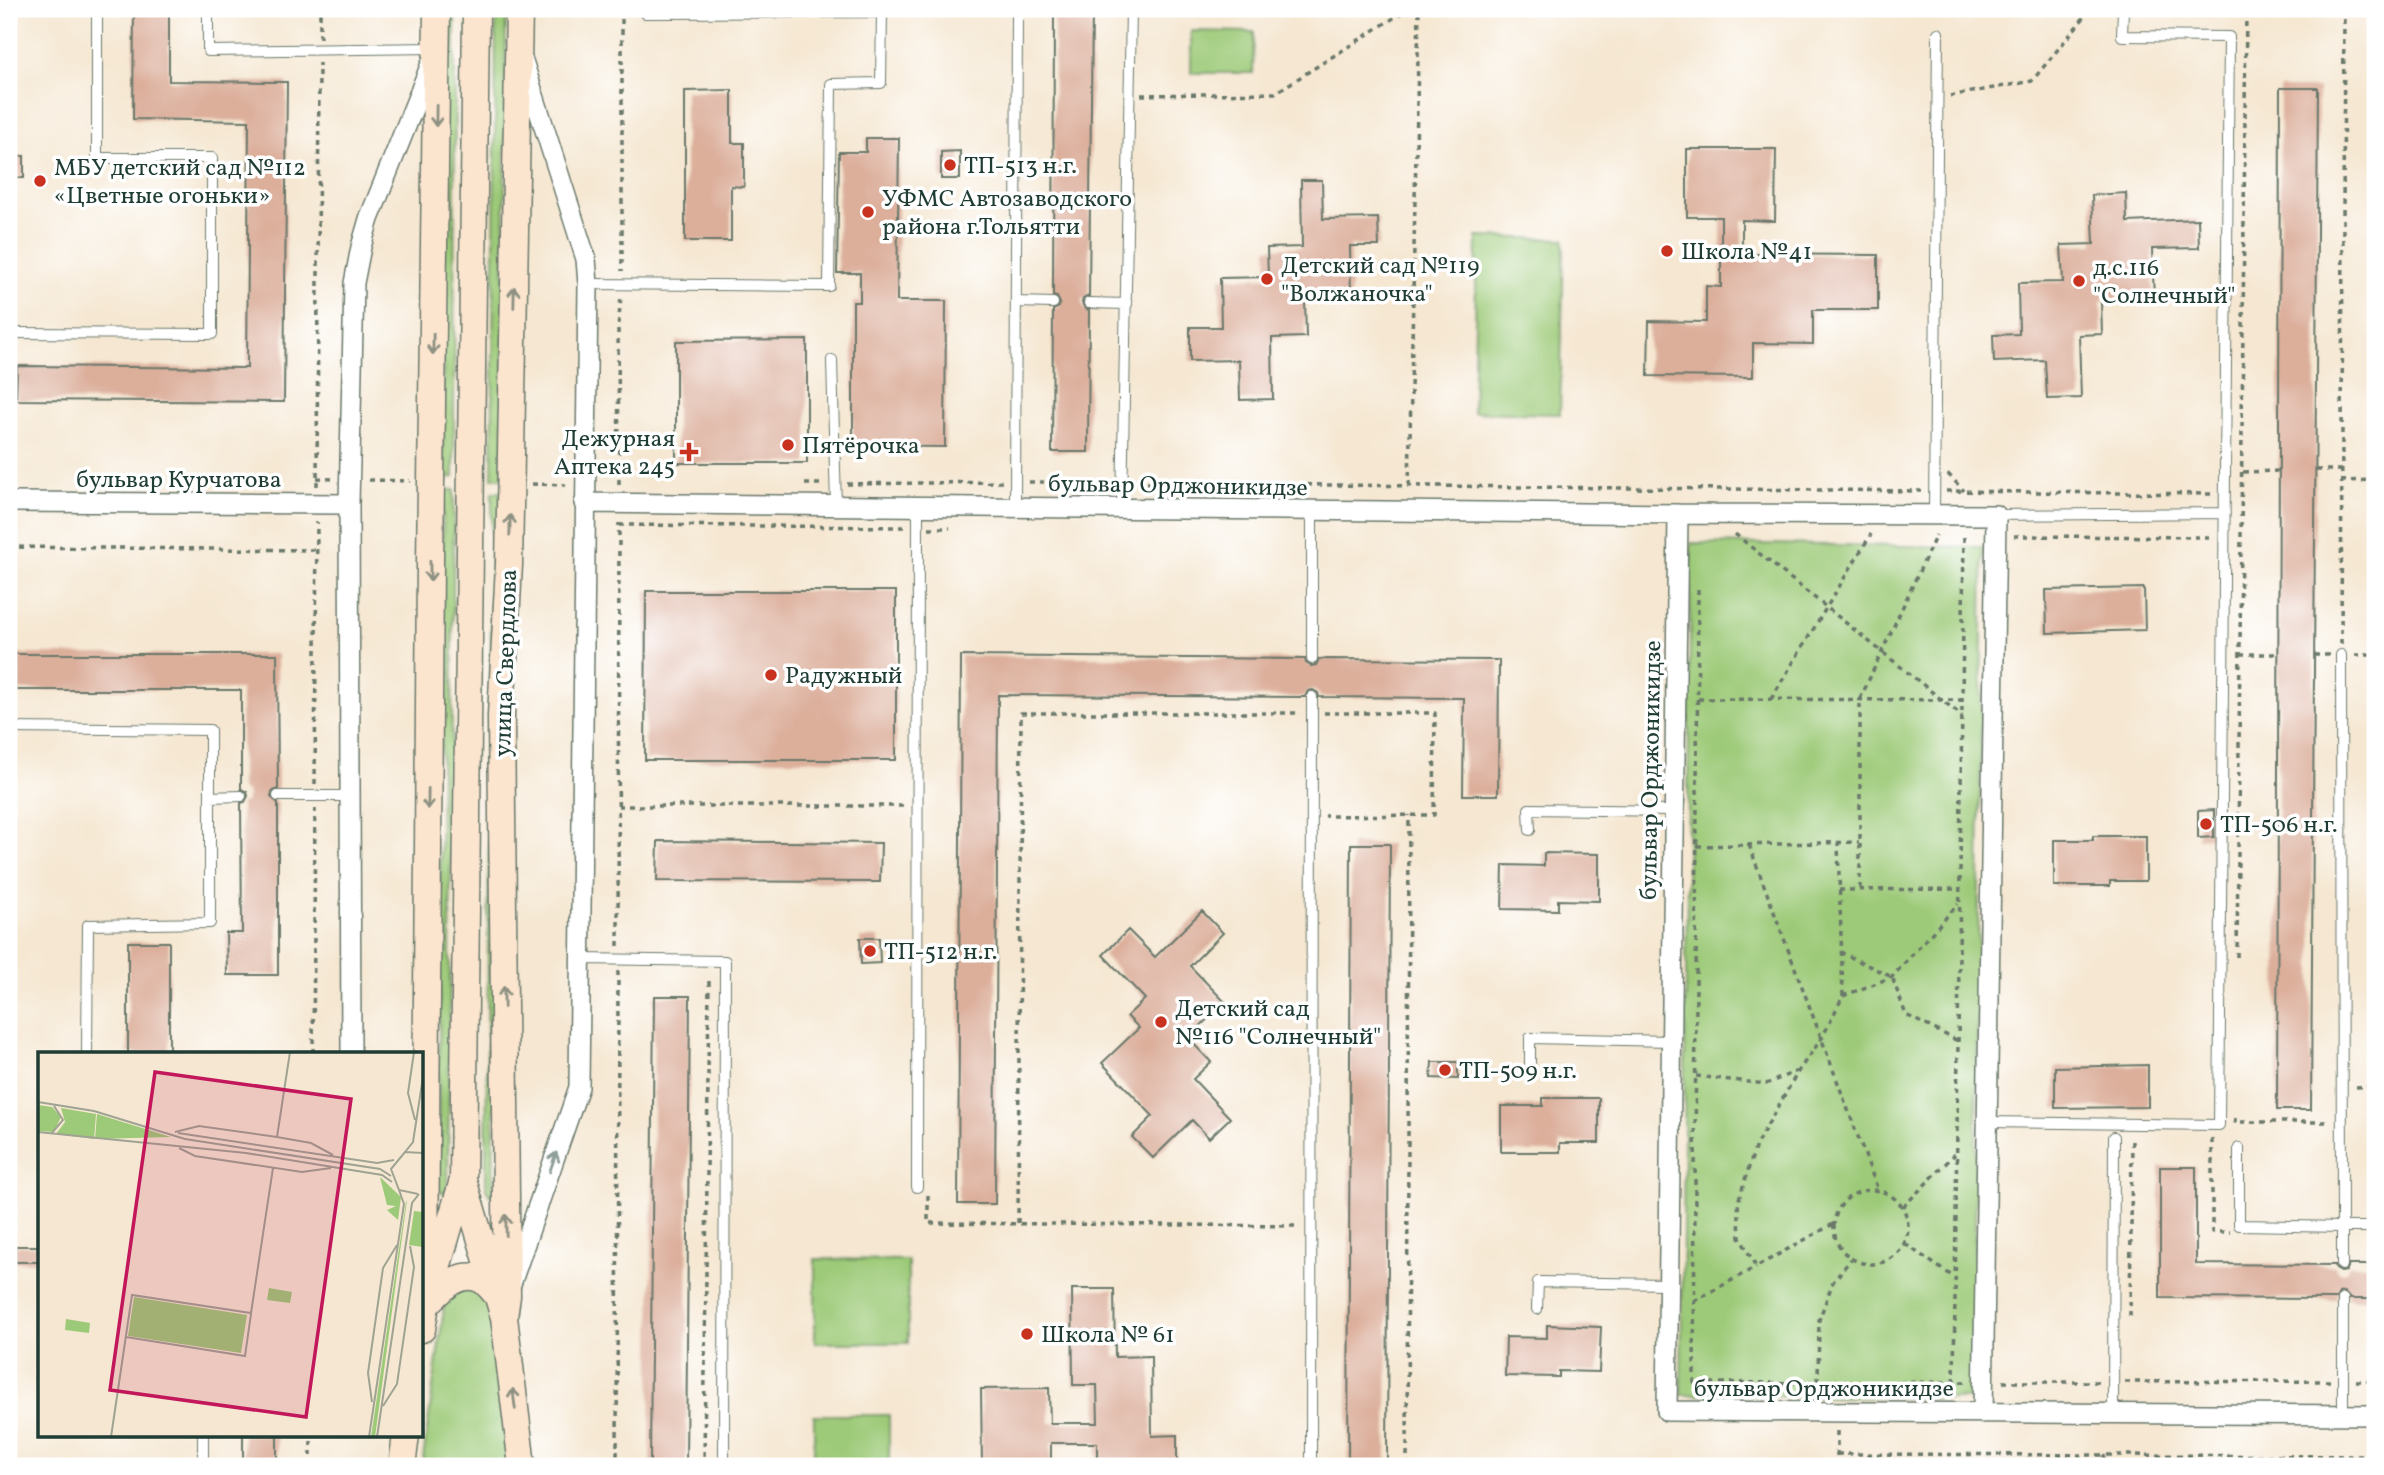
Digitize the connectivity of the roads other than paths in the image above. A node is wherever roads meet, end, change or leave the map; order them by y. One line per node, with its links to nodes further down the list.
1 (97, 9): 19 (lane)
2 (208, 9): 13 (lane)
3 (437, 9): 13 (main road)
4 (476, 9): 52 (main road, улица Свердлова)
5 (519, 9): 12 (main road, улица Свердлова)
6 (645, 9): 10 (lane)
7 (1017, 9): 15 (lane)
8 (1131, 9): 18 (lane)
9 (2123, 9): 29 (lane)
10 (842, 10): 14 (lane)
11 (1938, 33): 31 (lane)
12 (519, 47): 14 (street); 59 (main road, улица Свердлова, one-way to 12)
13 (437, 48): 23 (street); 51 (main road, one-way to 51)
14 (588, 284): 22 (street)
15 (1016, 302): 16 (lane); 26 (lane)
16 (1053, 303)
17 (1089, 303): 18 (lane)
18 (1127, 304): 27 (lane)
19 (9, 333)
20 (832, 360): 24 (lane)
21 (9, 502): 23 (street, бульвар Курчатова)
22 (584, 503): 24 (street, бульвар Орджоникидзе); 43 (street)
23 (349, 505): 39 (street)
24 (836, 506): 25 (street, бульвар Орджоникидзе)
25 (918, 506): 26 (street, бульвар Орджоникидзе); 53 (lane)
26 (1015, 508): 27 (street, бульвар Орджоникидзе)
27 (1122, 509): 28 (street, бульвар Орджоникидзе)
28 (1312, 510): 30 (street, бульвар Орджоникидзе); 34 (lane)
29 (2225, 513): 32 (lane); 48 (lane)
30 (1678, 514): 31 (street); 41 (street, бульвар Орджоникидзе)
31 (1934, 515): 32 (street)
32 (1996, 515): 48 (street)
33 (2341, 655): 54 (lane)
34 (1312, 659)
35 (1312, 697): 72 (lane)
36 (9, 728): 40 (lane)
37 (241, 796): 40 (lane)
38 (278, 796): 39 (lane)
39 (351, 796): 46 (street)
40 (210, 797): 45 (lane)
41 (1674, 811): 42 (lane); 44 (street, бульвар Орджоникидзе)
42 (1530, 830)
43 (580, 959): 59 (street, one-way to 43); 71 (lane)
44 (1671, 1041): 47 (lane); 57 (street, бульвар Орджоникидзе)
45 (87, 1052)
46 (351, 1052)
47 (1530, 1063)
48 (1987, 1122): 62 (street)
49 (2114, 1137): 63 (lane)
50 (2239, 1148): 54 (lane)
51 (424, 1174)
52 (463, 1180): 59 (main road, улица Свердлова); 61 (main road, улица Свердлова)
53 (917, 1187)
54 (2342, 1227): 55 (lane); 56 (lane)
55 (2375, 1227)
56 (2342, 1265)
57 (1668, 1284): 60 (lane); 62 (street, бульвар Орджоникидзе)
58 (2343, 1299): 64 (lane)
59 (503, 1303): 61 (main road); 70 (main road, улица Свердлова, one-way to 59)
60 (1537, 1309)
61 (424, 1317)
62 (1983, 1413): 63 (street, бульвар Орджоникидзе)
63 (2113, 1413): 64 (street, бульвар Орджоникидзе)
64 (2343, 1415): 65 (street, бульвар Орджоникидзе)
65 (2375, 1415)
66 (203, 1436): 68 (lane)
67 (406, 1436): 69 (main road)
68 (203, 1466)
69 (402, 1466)
70 (522, 1466)
71 (724, 1466)
72 (1311, 1466)

